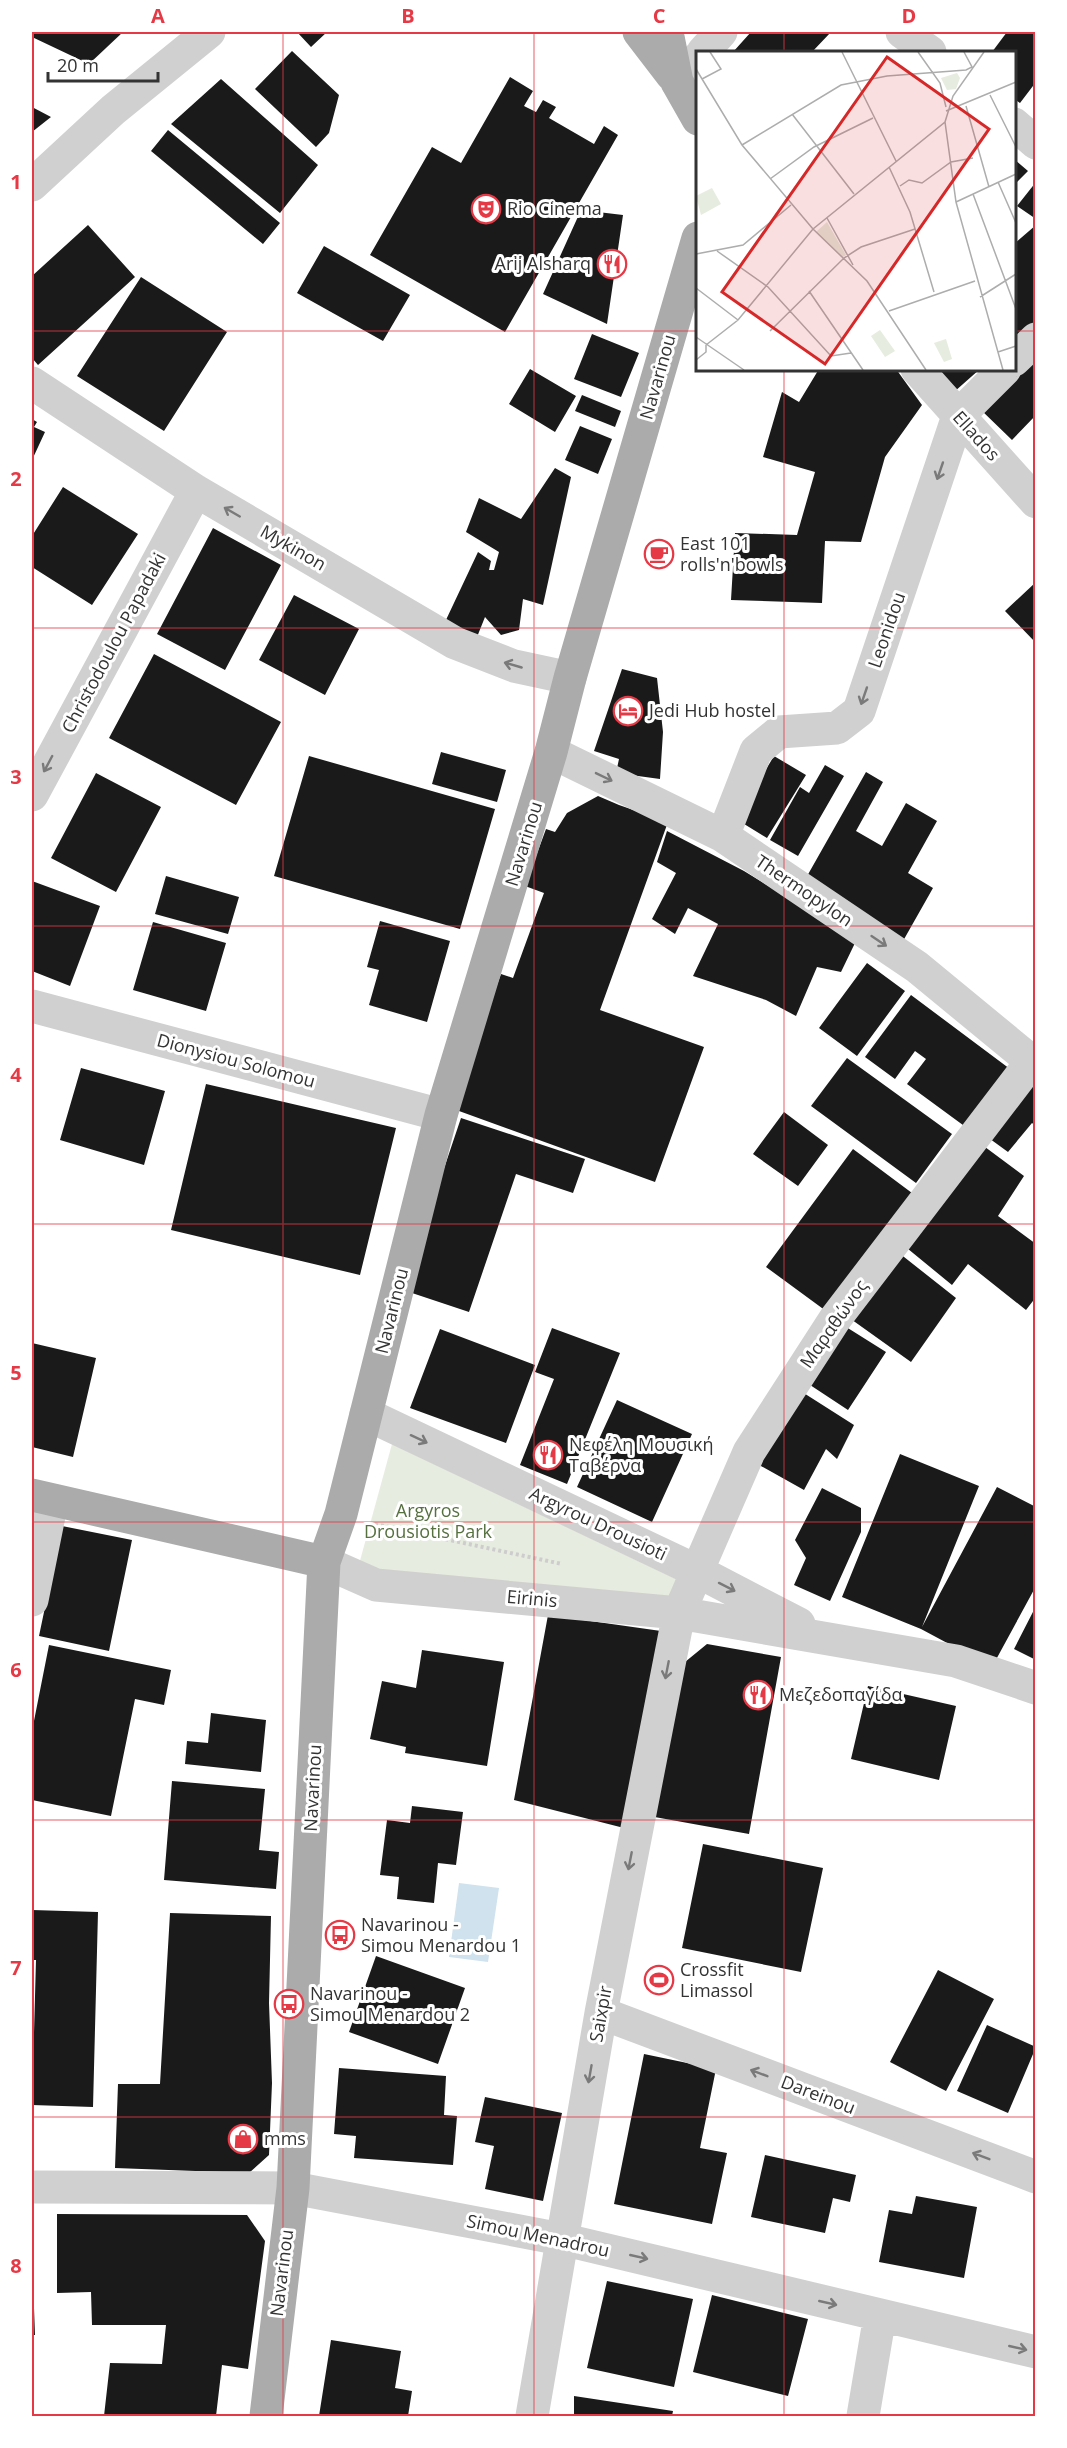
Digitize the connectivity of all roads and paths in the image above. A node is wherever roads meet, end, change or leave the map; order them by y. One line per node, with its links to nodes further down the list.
1 (209, 32): 12 (street)
2 (639, 32): 8 (main road)
3 (667, 32): 8 (main road)
4 (721, 32): 6 (street)
5 (902, 32): 7 (street)
6 (704, 51)
7 (929, 51)
8 (688, 70): 9 (main road)
9 (696, 109)
10 (1016, 126): 11 (street)
11 (1035, 143)
12 (32, 185)
13 (696, 245): 22 (main road, Navarinou)
14 (1035, 339): 15 (street)
15 (1016, 358)
16 (918, 370): 19 (street, Ellados)
17 (1004, 370): 19 (street, Leonidou)
18 (32, 383): 20 (street, Mykinon)
19 (958, 416): 21 (street, Ellados); 25 (street, Leonidou, one-way to 25)
20 (196, 491): 22 (street, Mykinon, one-way to 20); 24 (street, Christodoulou Papadaki, one-way to 24)
21 (1035, 502)
22 (570, 678): 23 (main road, Navarinou)
23 (551, 752): 25 (street, Thermopylon, one-way to 25); 28 (main road, Navarinou)
24 (32, 795)
25 (723, 836): 27 (street, Thermopylon, one-way to 27)
26 (32, 1006): 28 (street, Dionysiou Solomou)
27 (1034, 1063): 34 (street, Μαραθώνος)
28 (441, 1115): 29 (main road, Navarinou)
29 (366, 1414): 32 (main road, Navarinou); 34 (street, Argyrou Drousioti, one-way to 34)
30 (42, 1498): 32 (main road, Eirinis); 35 (street)
31 (366, 1521): 33 (path)
32 (324, 1562): 36 (street, Eirinis); 42 (main road, Navarinou)
33 (573, 1567)
34 (697, 1571): 36 (street, Μαραθώνος); 37 (street, Argyrou Drousioti, one-way to 37)
35 (32, 1600)
36 (678, 1613): 37 (street, Eirinis); 39 (street, Saixpir, one-way to 39)
37 (827, 1638): 38 (street, Eirinis)
38 (1035, 1688)
39 (601, 2013): 40 (street, Dareinou, one-way to 39); 43 (street, Saixpir, one-way to 43)
40 (1035, 2177)
41 (32, 2187): 42 (street, Simou Menadrou)
42 (293, 2188): 43 (street, Simou Menadrou); 46 (main road, Navarinou)
43 (561, 2239): 44 (street, Simou Menadrou, one-way to 44); 47 (street, Saixpir)
44 (880, 2315): 45 (street, Simou Menadrou, one-way to 45); 48 (street)
45 (1035, 2352)
46 (266, 2416)
47 (532, 2416)
48 (863, 2416)

